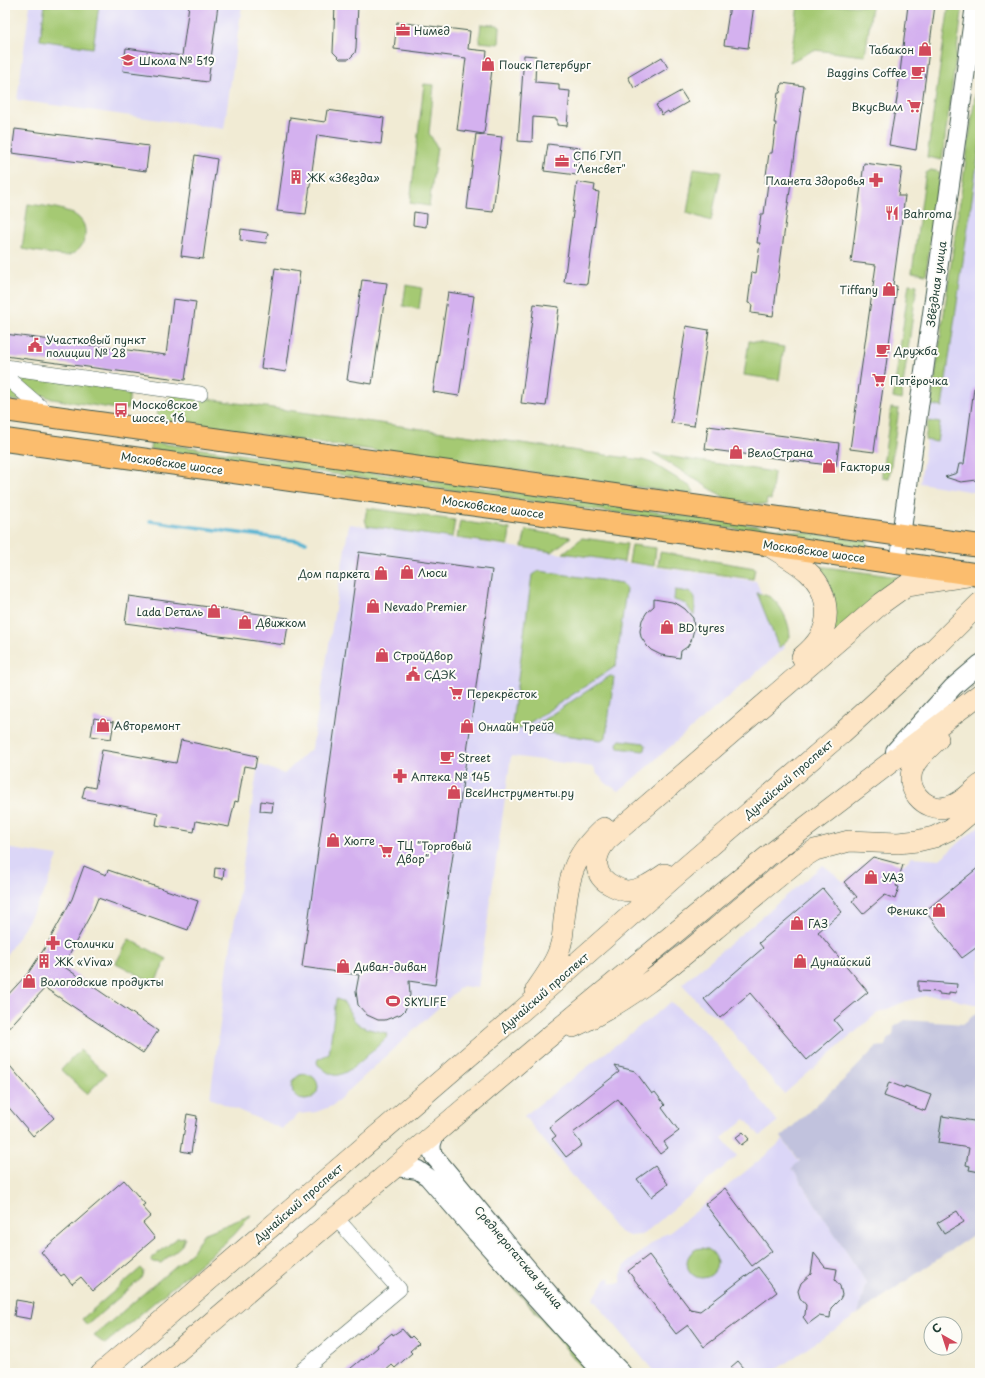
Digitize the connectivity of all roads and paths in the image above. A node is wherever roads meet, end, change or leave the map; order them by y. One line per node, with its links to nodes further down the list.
1 (975, 5): 8 (street, Звёздная улица)
2 (5, 366): 4 (street)
3 (5, 375): 6 (street)
4 (200, 394)
5 (5, 410): 6 (main road)
6 (52, 416): 8 (main road)
7 (5, 440): 9 (main road, Московское шоссе)
8 (901, 536): 10 (main road); 11 (street, Звёздная улица)
9 (768, 545): 11 (main road, Московское шоссе); 22 (main road)
10 (980, 546)
11 (898, 563): 12 (main road, Московское шоссе)
12 (978, 575): 21 (main road)
13 (980, 602): 15 (main road, Дунайский проспект)
14 (980, 616): 15 (street)
15 (932, 650): 21 (main road, Дунайский проспект)
16 (980, 664): 18 (street)
17 (980, 694): 18 (main road); 19 (main road)
18 (873, 776): 23 (main road)
19 (980, 785)
20 (980, 805): 23 (main road)
21 (714, 843): 22 (main road, Дунайский проспект)
22 (524, 1009): 27 (main road, Дунайский проспект)
23 (544, 1041): 24 (main road)
24 (436, 1134): 25 (main road); 31 (street, Среднерогатская улица)
25 (396, 1167): 26 (main road); 30 (street, Среднерогатская улица)
26 (336, 1218): 28 (main road); 29 (street)
27 (101, 1373)
28 (152, 1373)
29 (299, 1373)
30 (603, 1373)
31 (622, 1373)

